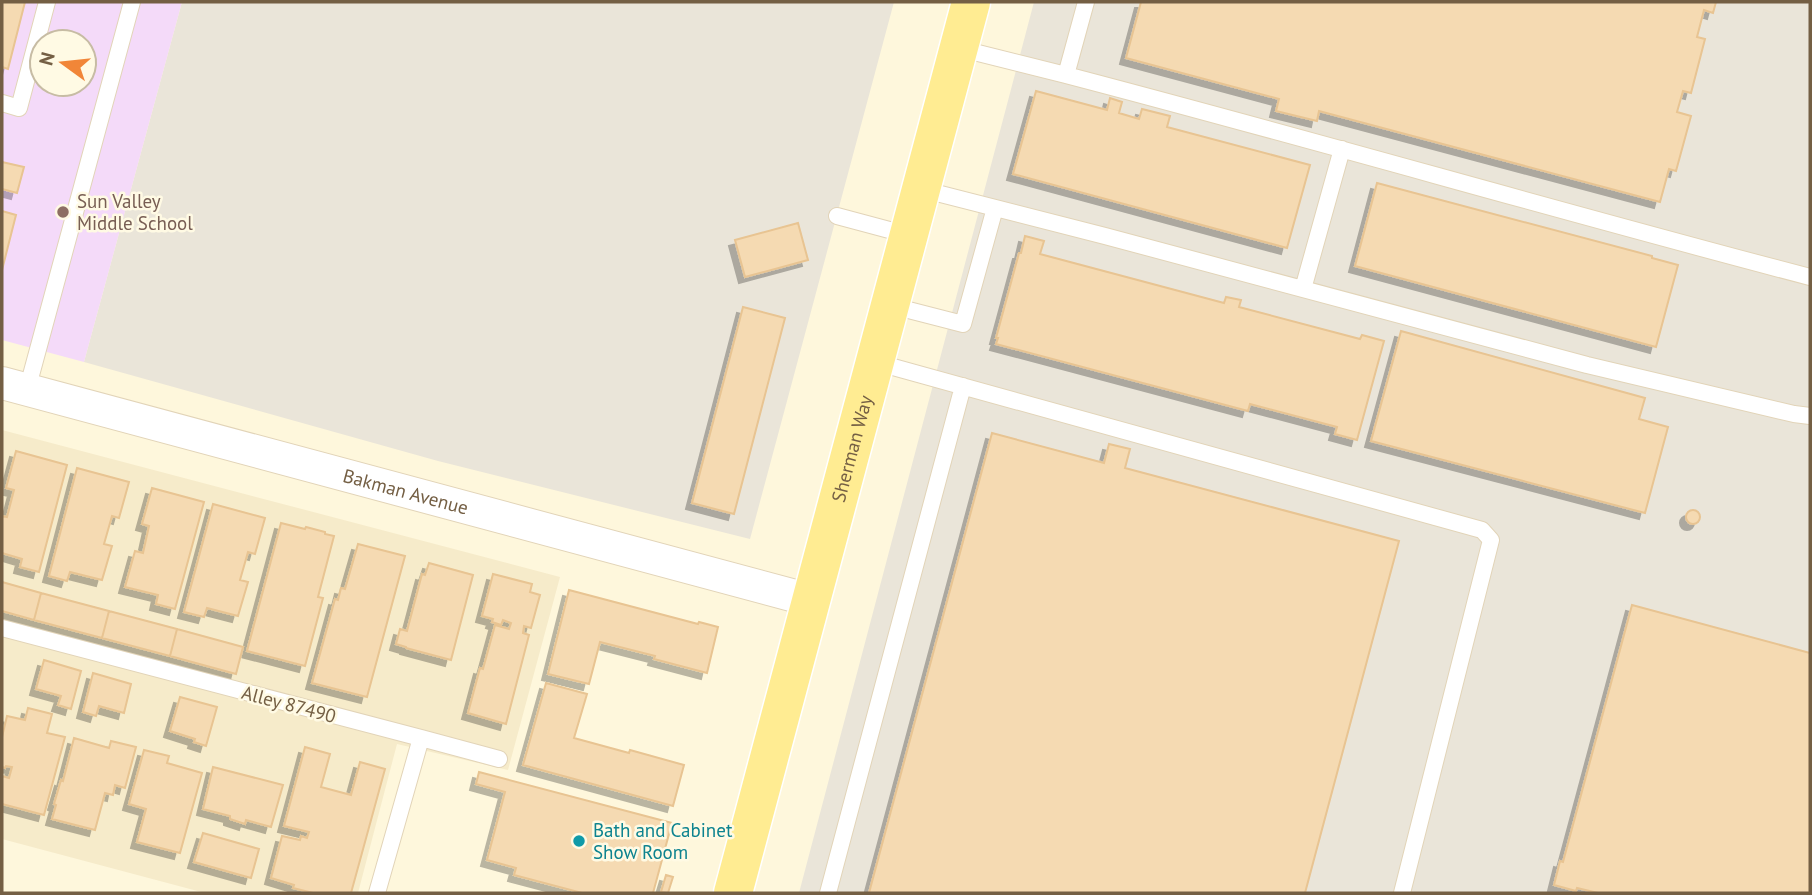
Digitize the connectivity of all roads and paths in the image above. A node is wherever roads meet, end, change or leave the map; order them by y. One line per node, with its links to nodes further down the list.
1 (47, 2): 7 (lane)
2 (132, 2): 18 (lane)
3 (971, 2): 5 (main road, Sherman Way)
4 (1086, 2): 6 (lane)
5 (958, 48): 6 (lane); 9 (main road, Sherman Way)
6 (1066, 75): 8 (lane)
7 (2, 103)
8 (1342, 149): 13 (lane); 14 (lane)
9 (920, 189): 10 (lane); 12 (main road, Sherman Way)
10 (995, 208): 14 (lane); 15 (lane)
11 (837, 216): 12 (lane)
12 (908, 235): 15 (main road, Sherman Way)
13 (1810, 277)
14 (1303, 289): 19 (lane)
15 (889, 305): 16 (main road, Sherman Way)
16 (874, 362): 17 (lane); 20 (main road, Sherman Way)
17 (963, 386): 26 (lane); 27 (lane)
18 (15, 387): 20 (street, Bakman Avenue)
19 (1810, 416)
20 (810, 600): 25 (main road, Sherman Way)
21 (2, 628): 22 (lane, Alley 87490)
22 (421, 738): 23 (lane, Alley 87490); 24 (lane)
23 (499, 759)
24 (377, 893)
25 (733, 893)
26 (828, 893)
27 (1402, 893)

